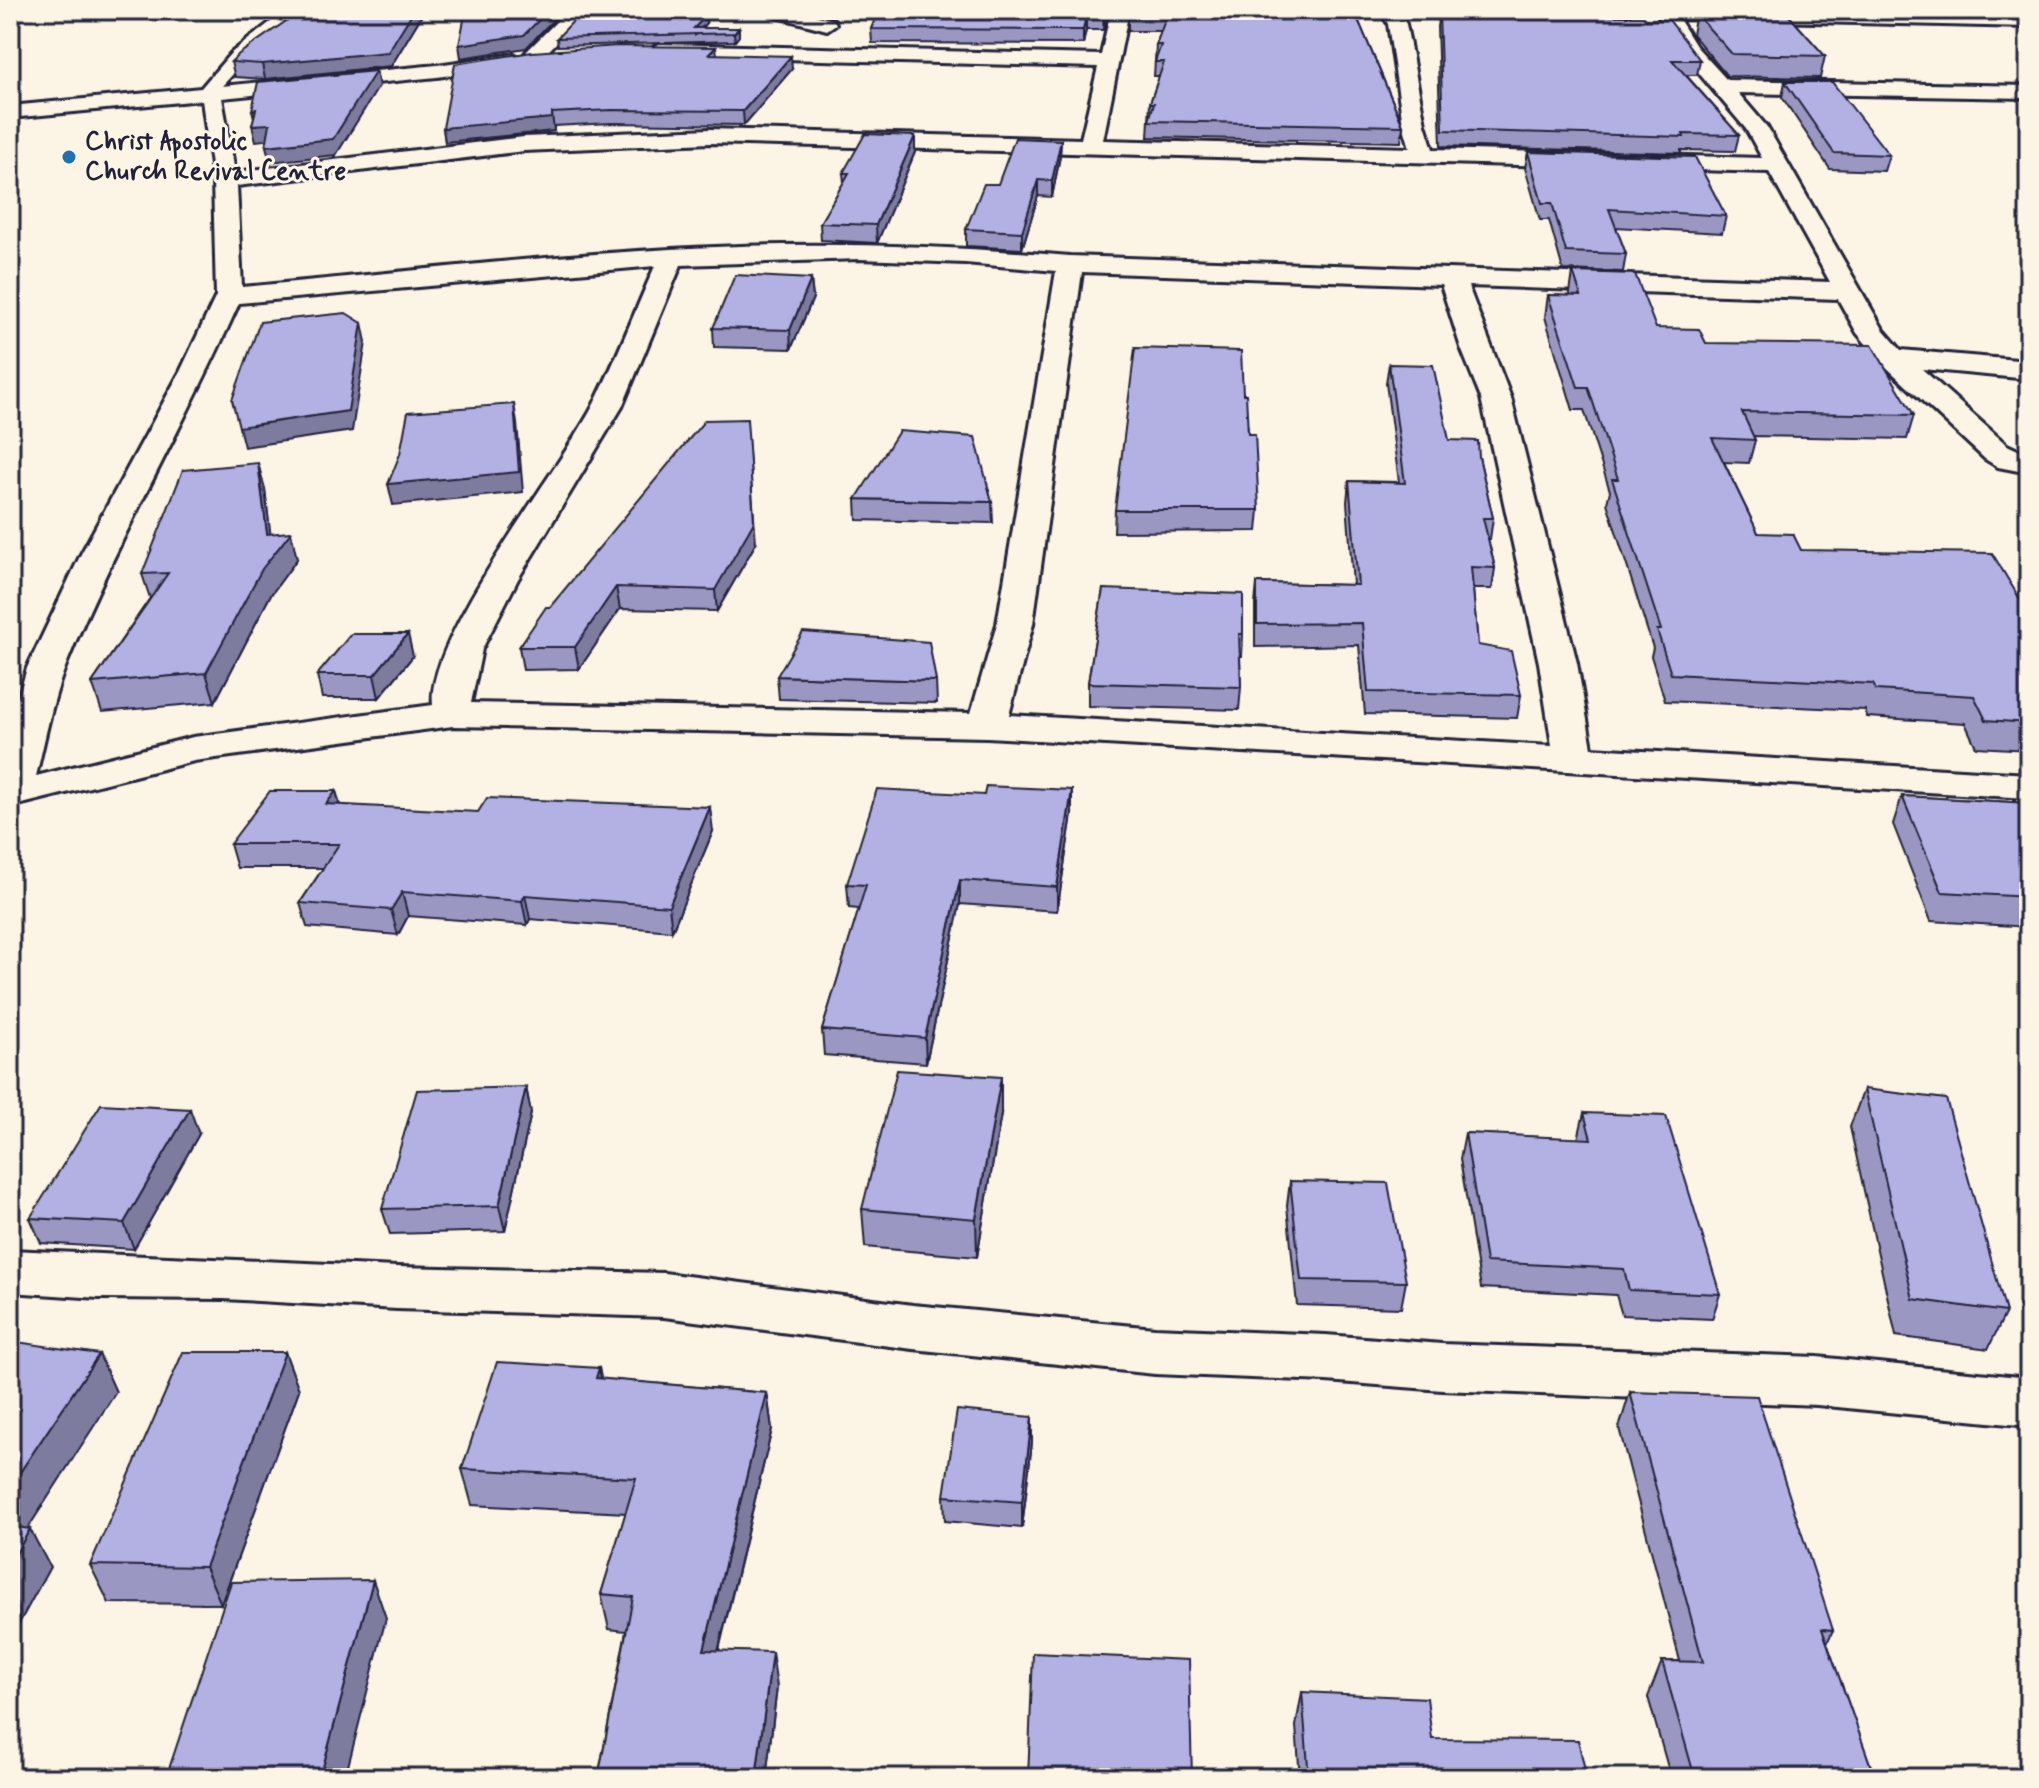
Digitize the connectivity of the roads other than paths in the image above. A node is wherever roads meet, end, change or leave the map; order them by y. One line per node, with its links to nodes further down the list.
1 (298, 10): 19 (street)
2 (601, 10): 7 (street)
3 (772, 10): 8 (street)
4 (1120, 10): 16 (street)
5 (1389, 10): 22 (street)
6 (1665, 11): 9 (street); 17 (street)
7 (575, 13): 15 (street)
8 (831, 17): 13 (street)
9 (1991, 20): 10 (street); 11 (street)
10 (2029, 21)
11 (2019, 43)
12 (645, 50): 13 (street)
13 (822, 52): 16 (street)
14 (560, 54): 15 (street)
15 (533, 56): 19 (street)
16 (1108, 61): 21 (street)
17 (1719, 86): 18 (street); 23 (street)
18 (2029, 92)
19 (211, 93): 20 (street); 24 (street)
20 (10, 112)
21 (1091, 146): 22 (street); 24 (street)
22 (1424, 156): 23 (street)
23 (1774, 165): 28 (street)
24 (225, 180): 29 (street)
25 (672, 256): 26 (street); 29 (street); 33 (street)
26 (1070, 264): 27 (street); 34 (street)
27 (1451, 275): 28 (street); 35 (street)
28 (1850, 291): 30 (street)
29 (229, 296): 37 (street)
30 (1893, 358): 31 (street); 32 (street)
31 (2029, 370)
32 (2029, 464)
33 (453, 714): 34 (street); 37 (street)
34 (987, 725): 35 (street)
35 (1574, 759): 36 (street)
36 (2029, 786)
37 (10, 795)
38 (10, 1271): 39 (street)
39 (2029, 1402)

